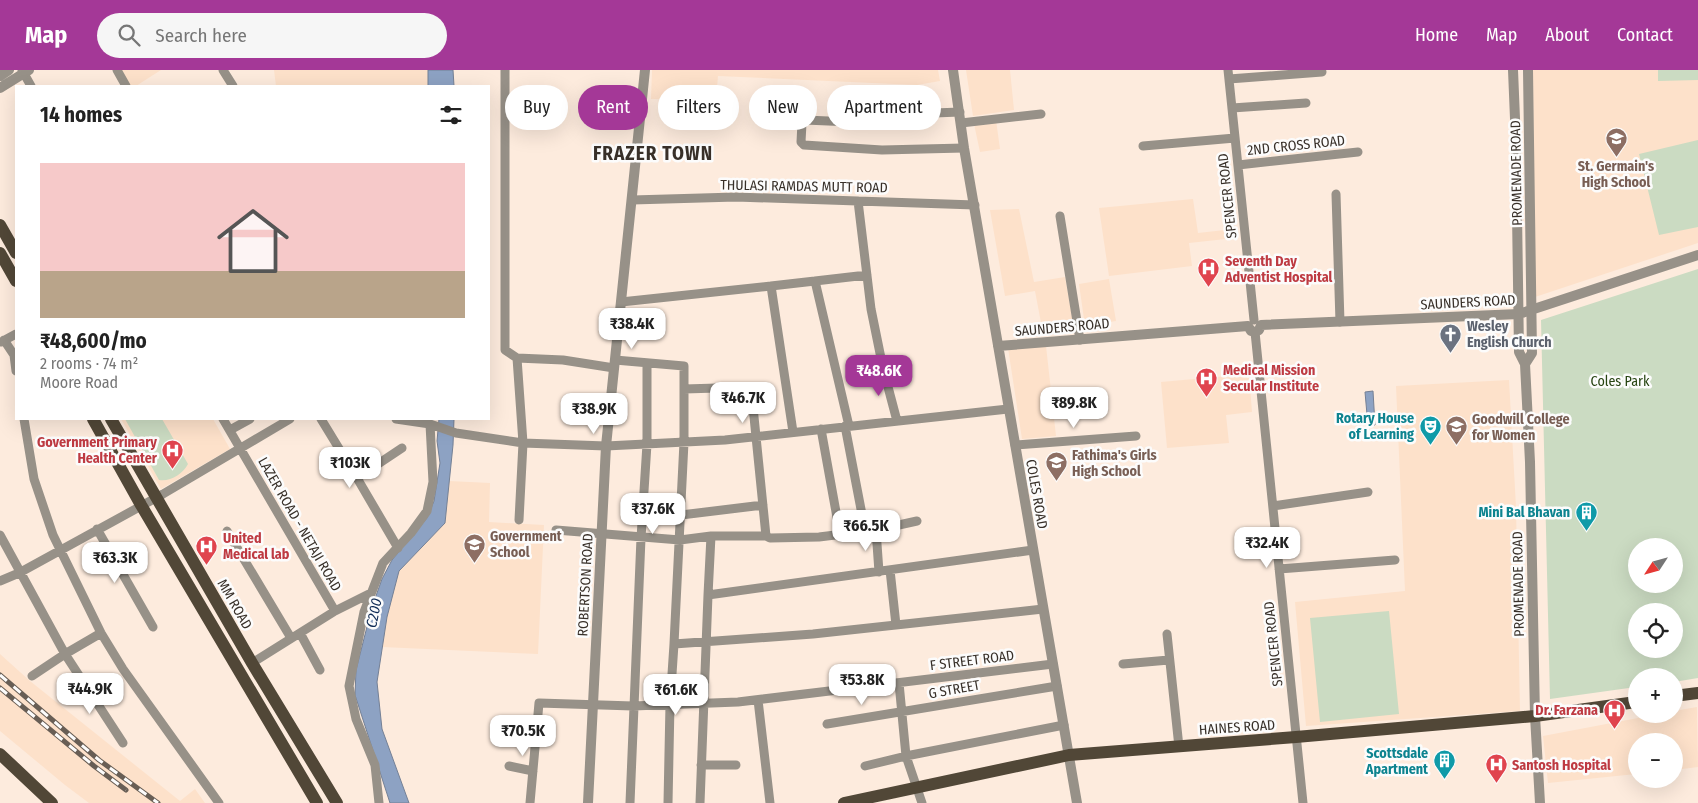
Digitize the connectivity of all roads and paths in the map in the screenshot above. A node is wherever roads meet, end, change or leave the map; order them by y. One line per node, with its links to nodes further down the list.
1 (9, 70): 12 (street)
2 (116, 70): 14 (street)
3 (223, 70): 15 (street)
4 (505, 70): 51 (street)
5 (646, 70): 30 (street, ROBERTSON ROAD)
6 (953, 70): 19 (street, COLES ROAD)
7 (1513, 70): 26 (street, PROMENADE ROAD)
8 (1528, 70): 27 (street, PROMENADE ROAD)
9 (25, 71): 13 (street); 16 (street)
10 (1322, 72): 11 (street)
11 (1229, 74): 18 (street, SPENCER ROAD)
12 (0, 76)
13 (31, 85)
14 (125, 85)
15 (232, 85)
16 (0, 88)
17 (1306, 103): 18 (street)
18 (1232, 108): 22 (street, SPENCER ROAD)
19 (960, 112): 21 (street, COLES ROAD); 24 (street)
20 (1041, 114): 21 (street)
21 (961, 123): 24 (street, COLES ROAD)
22 (1235, 138): 23 (street); 28 (street, SPENCER ROAD)
23 (1143, 146)
24 (964, 148): 32 (street, COLES ROAD)
25 (1358, 152): 28 (street, 2ND CROSS ROAD)
26 (1516, 159): 27 (street); 44 (street, PROMENADE ROAD)
27 (1529, 160): 43 (street, PROMENADE ROAD)
28 (1238, 166): 46 (street, SPENCER ROAD)
29 (1336, 194): 45 (street)
30 (632, 200): 31 (street, THULASI RAMDAS MUTT ROAD); 42 (street, ROBERTSON ROAD)
31 (858, 201): 32 (street, THULASI RAMDAS MUTT ROAD); 38 (street)
32 (975, 204): 50 (street, COLES ROAD)
33 (1060, 216): 48 (street)
34 (0, 225): 35 (main road)
35 (15, 251)
36 (0, 253): 39 (main road)
37 (1698, 255): 43 (street, SAUNDERS ROAD)
38 (867, 276): 40 (street); 65 (street)
39 (15, 279)
40 (815, 281): 41 (street); 68 (street)
41 (771, 286): 42 (street); 71 (street)
42 (621, 302): 53 (street, ROBERTSON ROAD)
43 (1532, 310): 44 (street, SAUNDERS ROAD); 55 (street, PROMENADE ROAD)
44 (1519, 314): 45 (street, SAUNDERS ROAD); 55 (street, PROMENADE ROAD)
45 (1340, 322): 46 (street, SAUNDERS ROAD)
46 (1254, 326): 48 (street, SAUNDERS ROAD); 86 (street, SPENCER ROAD)
47 (15, 334): 49 (street)
48 (1080, 340): 50 (street, SAUNDERS ROAD)
49 (2, 341): 52 (street)
50 (998, 346): 57 (street, COLES ROAD)
51 (517, 358): 53 (street); 75 (street)
52 (15, 363)
53 (614, 364): 54 (street); 78 (street, ROBERTSON ROAD)
54 (646, 364): 56 (street); 76 (street)
55 (1525, 364): 141 (street, PROMENADE ROAD)
56 (684, 389): 72 (street); 74 (street)
57 (1008, 408): 65 (street); 77 (street, COLES ROAD)
58 (24, 420): 103 (street)
59 (94, 420): 84 (main road)
60 (112, 420): 83 (main road, MM ROAD)
61 (224, 420): 70 (street, LAZER ROAD - NETAJI ROAD)
62 (248, 420): 70 (street)
63 (322, 420): 81 (street)
64 (403, 420): 67 (street)
65 (897, 421): 68 (street)
66 (277, 422): 80 (street)
67 (430, 424): 75 (street); 102 (street)
68 (847, 426): 69 (street); 92 (street)
69 (821, 429): 71 (street); 96 (street)
70 (230, 430): 80 (street, LAZER ROAD - NETAJI ROAD)
71 (792, 432): 72 (street)
72 (756, 436): 74 (street); 85 (street)
73 (1136, 436): 77 (street)
74 (684, 442): 76 (street); 87 (street)
75 (523, 443): 78 (street); 88 (street)
76 (647, 444): 78 (street); 100 (street)
77 (1015, 445): 104 (street, COLES ROAD)
78 (606, 446): 95 (street, ROBERTSON ROAD)
79 (402, 448): 81 (street)
80 (241, 449): 83 (street); 114 (street, LAZER ROAD - NETAJI ROAD)
81 (358, 478): 102 (street)
82 (1368, 492): 86 (street)
83 (156, 498): 84 (street); 125 (main road, MM ROAD)
84 (141, 505): 90 (street); 159 (main road)
85 (762, 505): 87 (street); 99 (street)
86 (1272, 506): 106 (street, SPENCER ROAD)
87 (681, 515): 101 (street)
88 (519, 520)
89 (917, 521): 93 (street)
90 (97, 529): 103 (street); 116 (street)
91 (556, 530): 95 (street)
92 (865, 530): 93 (street); 96 (street)
93 (876, 530): 109 (street)
94 (228, 531): 120 (street)
95 (602, 534): 100 (street); 137 (street, ROBERTSON ROAD)
96 (840, 534): 99 (street)
97 (0, 535): 108 (street)
98 (711, 536): 99 (street); 101 (street); 112 (street)
99 (766, 536)
100 (641, 538): 101 (street); 139 (street)
101 (680, 540): 122 (street)
102 (398, 548): 111 (street)
103 (61, 549): 108 (street); 117 (street)
104 (1033, 550): 107 (street); 113 (street, COLES ROAD)
105 (1394, 560): 106 (street)
106 (1279, 569): 144 (street, SPENCER ROAD)
107 (890, 570): 109 (street); 115 (street)
108 (19, 572): 110 (street); 123 (street)
109 (879, 572): 112 (street)
110 (0, 581)
111 (370, 593): 114 (street); 161 (street)
112 (708, 595): 121 (street)
113 (1043, 609): 115 (street); 126 (street, COLES ROAD)
114 (335, 611): 118 (street, LAZER ROAD - NETAJI ROAD)
115 (896, 625): 121 (street)
116 (153, 627)
117 (101, 633): 123 (street); 158 (street)
118 (300, 633): 120 (street, LAZER ROAD - NETAJI ROAD); 128 (street)
119 (1167, 634): 124 (street)
120 (291, 638): 125 (street, LAZER ROAD - NETAJI ROAD)
121 (705, 642): 122 (street); 135 (street)
122 (674, 644): 138 (street)
123 (65, 654): 129 (street); 145 (street)
124 (1169, 660): 127 (street); 146 (street)
125 (252, 663): 160 (main road, MM ROAD)
126 (1053, 664): 130 (street, F STREET ROAD); 131 (street, COLES ROAD)
127 (1124, 664)
128 (320, 670)
129 (32, 676)
130 (899, 683): 134 (street, F STREET ROAD); 140 (street)
131 (1057, 686): 140 (street, G STREET); 143 (street, COLES ROAD)
132 (1698, 693): 133 (main road)
133 (1683, 695)
134 (758, 700): 135 (street, F STREET ROAD); 167 (street)
135 (703, 703): 138 (street, F STREET ROAD); 150 (street)
136 (1628, 703): 141 (main road, HAINES ROAD)
137 (593, 704): 139 (street, F STREET ROAD); 154 (street, F STREET ROAD); 163 (street, ROBERTSON ROAD)
138 (670, 704): 139 (street, F STREET ROAD); 165 (street)
139 (633, 706): 164 (street)
140 (901, 712): 142 (street, G STREET); 149 (street)
141 (1534, 716): 144 (main road, HAINES ROAD); 172 (street, PROMENADE ROAD)
142 (827, 724)
143 (1064, 725): 148 (street, COLES ROAD); 149 (street)
144 (1296, 737): 146 (main road, HAINES ROAD); 171 (street, SPENCER ROAD)
145 (123, 743)
146 (1179, 746): 148 (main road, HAINES ROAD)
147 (0, 754): 157 (main road)
148 (1069, 755): 155 (main road, HAINES ROAD); 170 (street, COLES ROAD)
149 (906, 756): 153 (street); 155 (street)
150 (701, 765): 151 (street); 166 (street)
151 (736, 765)
152 (509, 766): 154 (street)
153 (865, 766)
154 (534, 771): 162 (street)
155 (916, 787): 156 (main road, HAINES ROAD); 169 (street)
156 (875, 800): 168 (main road, HAINES ROAD)
157 (52, 803)
158 (219, 803)
159 (317, 803)
160 (337, 803)
161 (380, 803)
162 (530, 803)
163 (588, 803)
164 (630, 803)
165 (668, 803)
166 (700, 803)
167 (770, 803)
168 (844, 803)
169 (922, 803)
170 (1077, 803)
171 (1303, 803)
172 (1540, 803)

